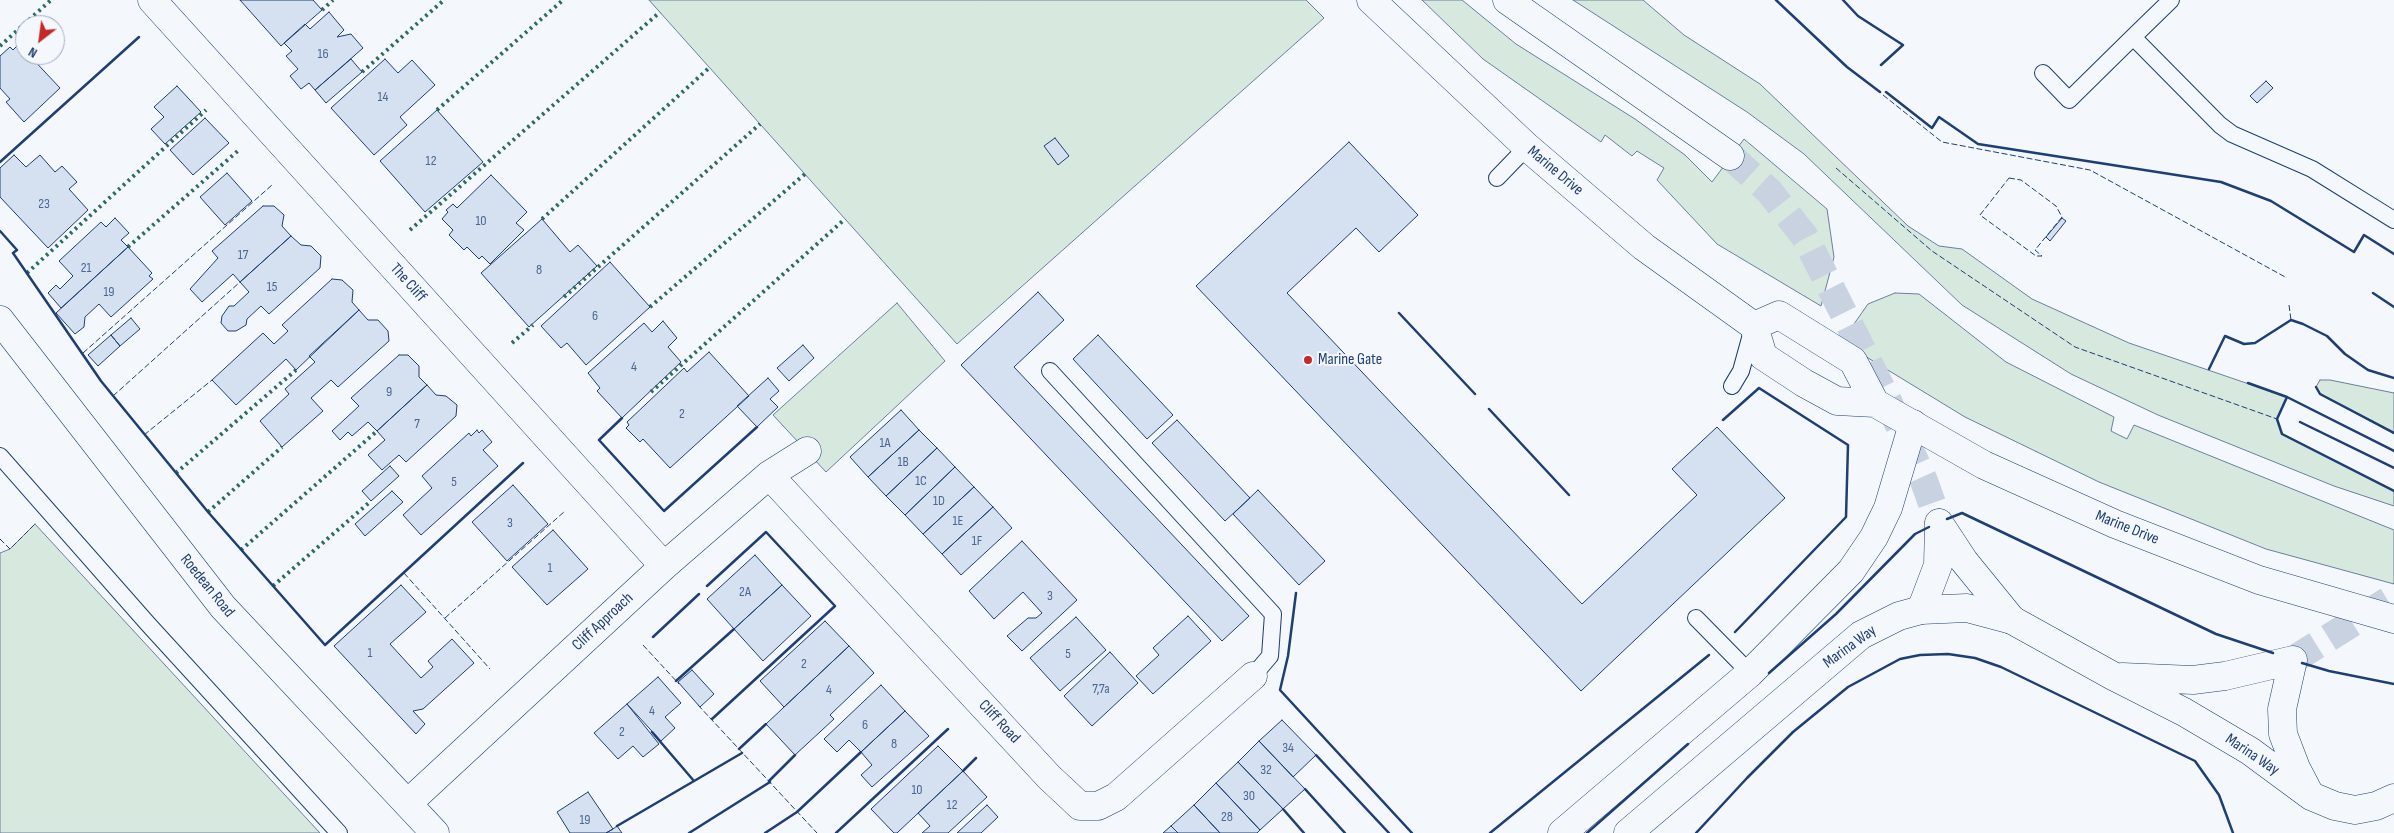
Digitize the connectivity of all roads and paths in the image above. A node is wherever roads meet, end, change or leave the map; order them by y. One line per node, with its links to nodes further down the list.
1 (152, 0): 20 (street, The Cliff)
2 (1371, 0): 7 (street, Marine Drive)
3 (1507, 0): 8 (street)
4 (2171, 0): 5 (lane)
5 (2133, 37): 6 (lane); 10 (lane)
6 (2043, 73)
7 (1527, 147): 9 (lane); 12 (street, Marine Drive)
8 (1730, 156)
9 (1498, 178)
10 (2394, 220)
11 (0, 320): 30 (street, Roedean Road)
12 (1754, 326): 14 (lane); 15 (street, Marine Drive); 15 (street)
13 (1050, 371): 26 (lane)
14 (1732, 386)
15 (1875, 403): 16 (street, Marine Drive)
16 (1913, 424): 23 (street, Marine Drive); 25 (street)
17 (807, 451): 19 (street, Cliff Approach)
18 (0, 456): 31 (lane)
19 (769, 476): 20 (street, Cliff Approach); 26 (street, Cliff Road)
20 (664, 566): 30 (street, Cliff Approach)
21 (1921, 610): 24 (street, Marina Way); 24 (street); 34 (street, Marina Way)
22 (1696, 618): 25 (lane)
23 (2394, 619)
24 (2012, 620): 27 (street, Marina Way)
25 (1750, 673): 33 (street)
26 (1253, 676)
27 (2113, 676): 28 (street, Marina Way); 28 (street, Marina Way)
28 (2311, 796): 29 (street, Marina Way)
29 (2394, 798)
30 (408, 803): 32 (street, Roedean Road)
31 (339, 833)
32 (435, 833)
33 (1562, 833)
34 (1628, 833)

